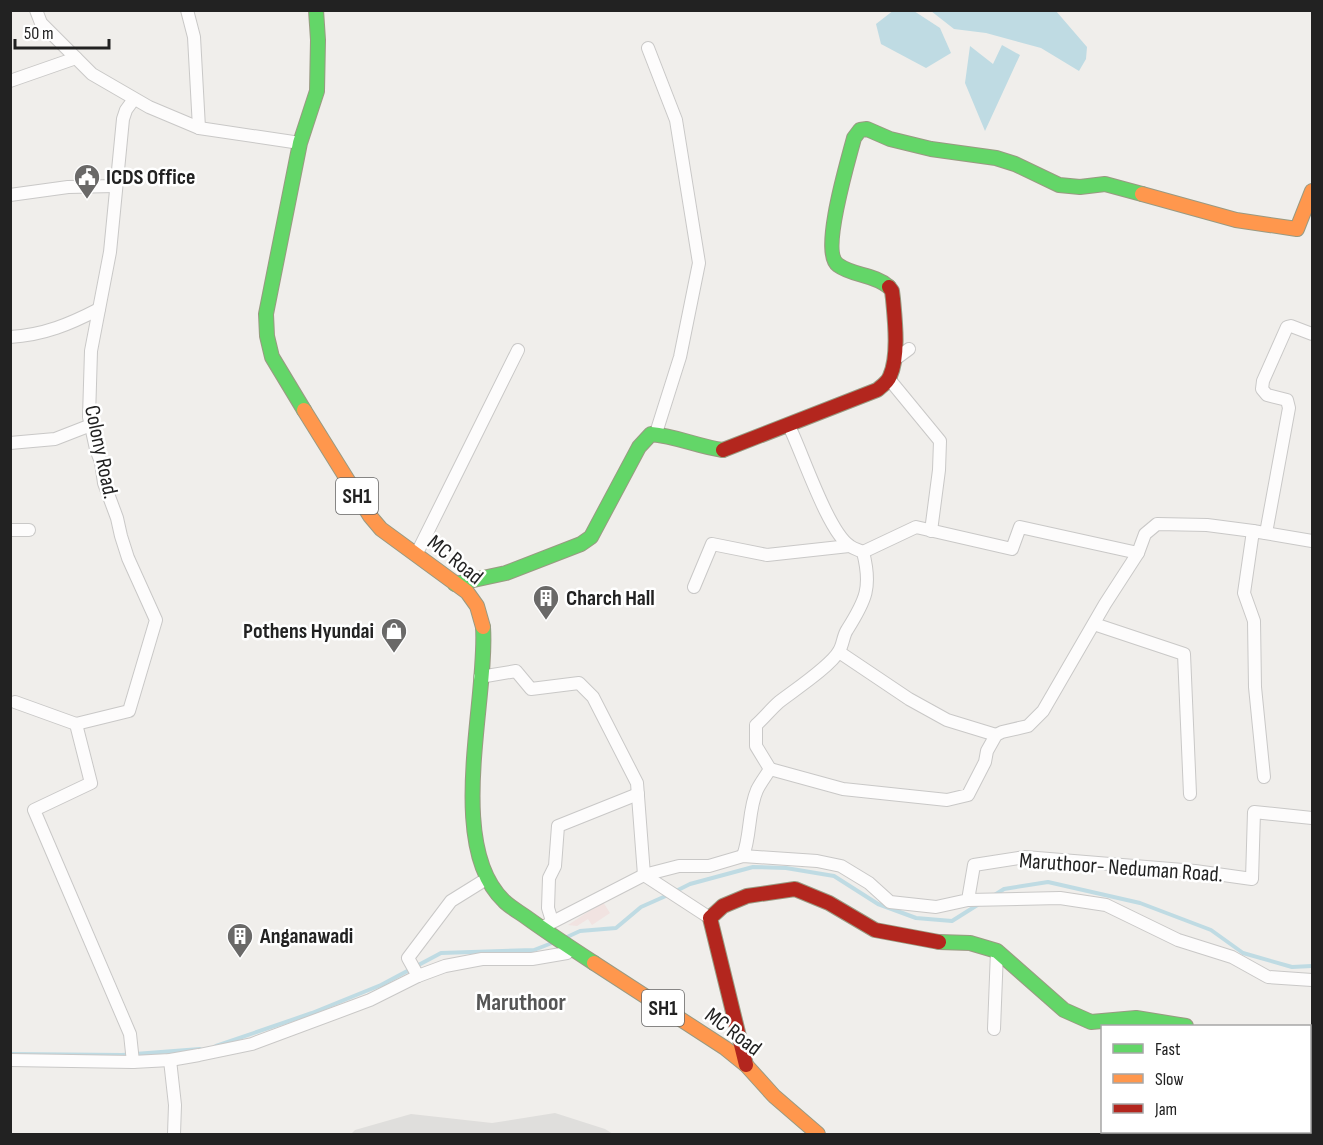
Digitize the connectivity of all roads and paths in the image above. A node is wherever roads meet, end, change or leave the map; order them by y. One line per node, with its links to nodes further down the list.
1 (36, 10): 5 (street)
2 (187, 10): 8 (street)
3 (316, 10): 9 (street, MC Road / SH1)
4 (648, 48): 22 (street)
5 (76, 58): 6 (street); 7 (street)
6 (10, 81)
7 (134, 99): 8 (street); 10 (street, Colony Road.)
8 (200, 128): 9 (street)
9 (300, 143): 32 (street, MC Road / SH1)
10 (115, 186): 12 (street); 13 (street, Colony Road.)
11 (1312, 190): 18 (street)
12 (10, 195)
13 (99, 309): 15 (street); 20 (street, Colony Road.)
14 (1312, 334): 27 (street)
15 (10, 338)
16 (909, 349): 18 (street)
17 (518, 350): 32 (street)
18 (894, 360): 19 (street)
19 (889, 379): 21 (street); 26 (street)
20 (91, 425): 23 (street); 39 (street, Colony Road.)
21 (789, 426): 22 (street); 29 (street)
22 (656, 434): 33 (street)
23 (10, 442)
24 (10, 530): 25 (street)
25 (29, 530)
26 (931, 531): 30 (street); 31 (street)
27 (1259, 532): 28 (street); 31 (street); 42 (street)
28 (1312, 541)
29 (849, 546): 30 (street); 34 (street)
30 (863, 552): 36 (street)
31 (1138, 553): 35 (street)
32 (416, 555): 33 (street, MC Road / SH1)
33 (455, 584): 37 (street, MC Road / SH1)
34 (694, 587)
35 (1094, 624): 40 (street); 44 (street)
36 (839, 652): 40 (street); 41 (street)
37 (480, 677): 43 (street); 48 (street, MC Road / SH1)
38 (15, 702): 39 (street)
39 (76, 724): 60 (street)
40 (996, 735): 41 (street)
41 (770, 769): 46 (street)
42 (1264, 777)
43 (638, 794): 47 (street); 51 (street)
44 (1190, 794)
45 (1312, 818): 49 (street, Maruthoor- Neduman Road.)
46 (743, 856): 47 (street); 49 (street)
47 (644, 875): 50 (street); 51 (street)
48 (488, 878): 51 (street, MC Road / SH1); 54 (street)
49 (968, 900): 55 (street)
50 (710, 918): 52 (street); 61 (street)
51 (546, 925): 53 (street, MC Road / SH1)
52 (997, 951): 56 (street); 57 (street)
53 (573, 952): 54 (street); 61 (street, MC Road / SH1)
54 (418, 976): 59 (street)
55 (1312, 981)
56 (1180, 1025)
57 (994, 1029)
58 (10, 1060): 60 (street)
59 (170, 1060): 60 (street); 62 (street)
60 (133, 1062)
61 (746, 1065): 63 (street, MC Road / SH1)
62 (174, 1134)
63 (818, 1134)

